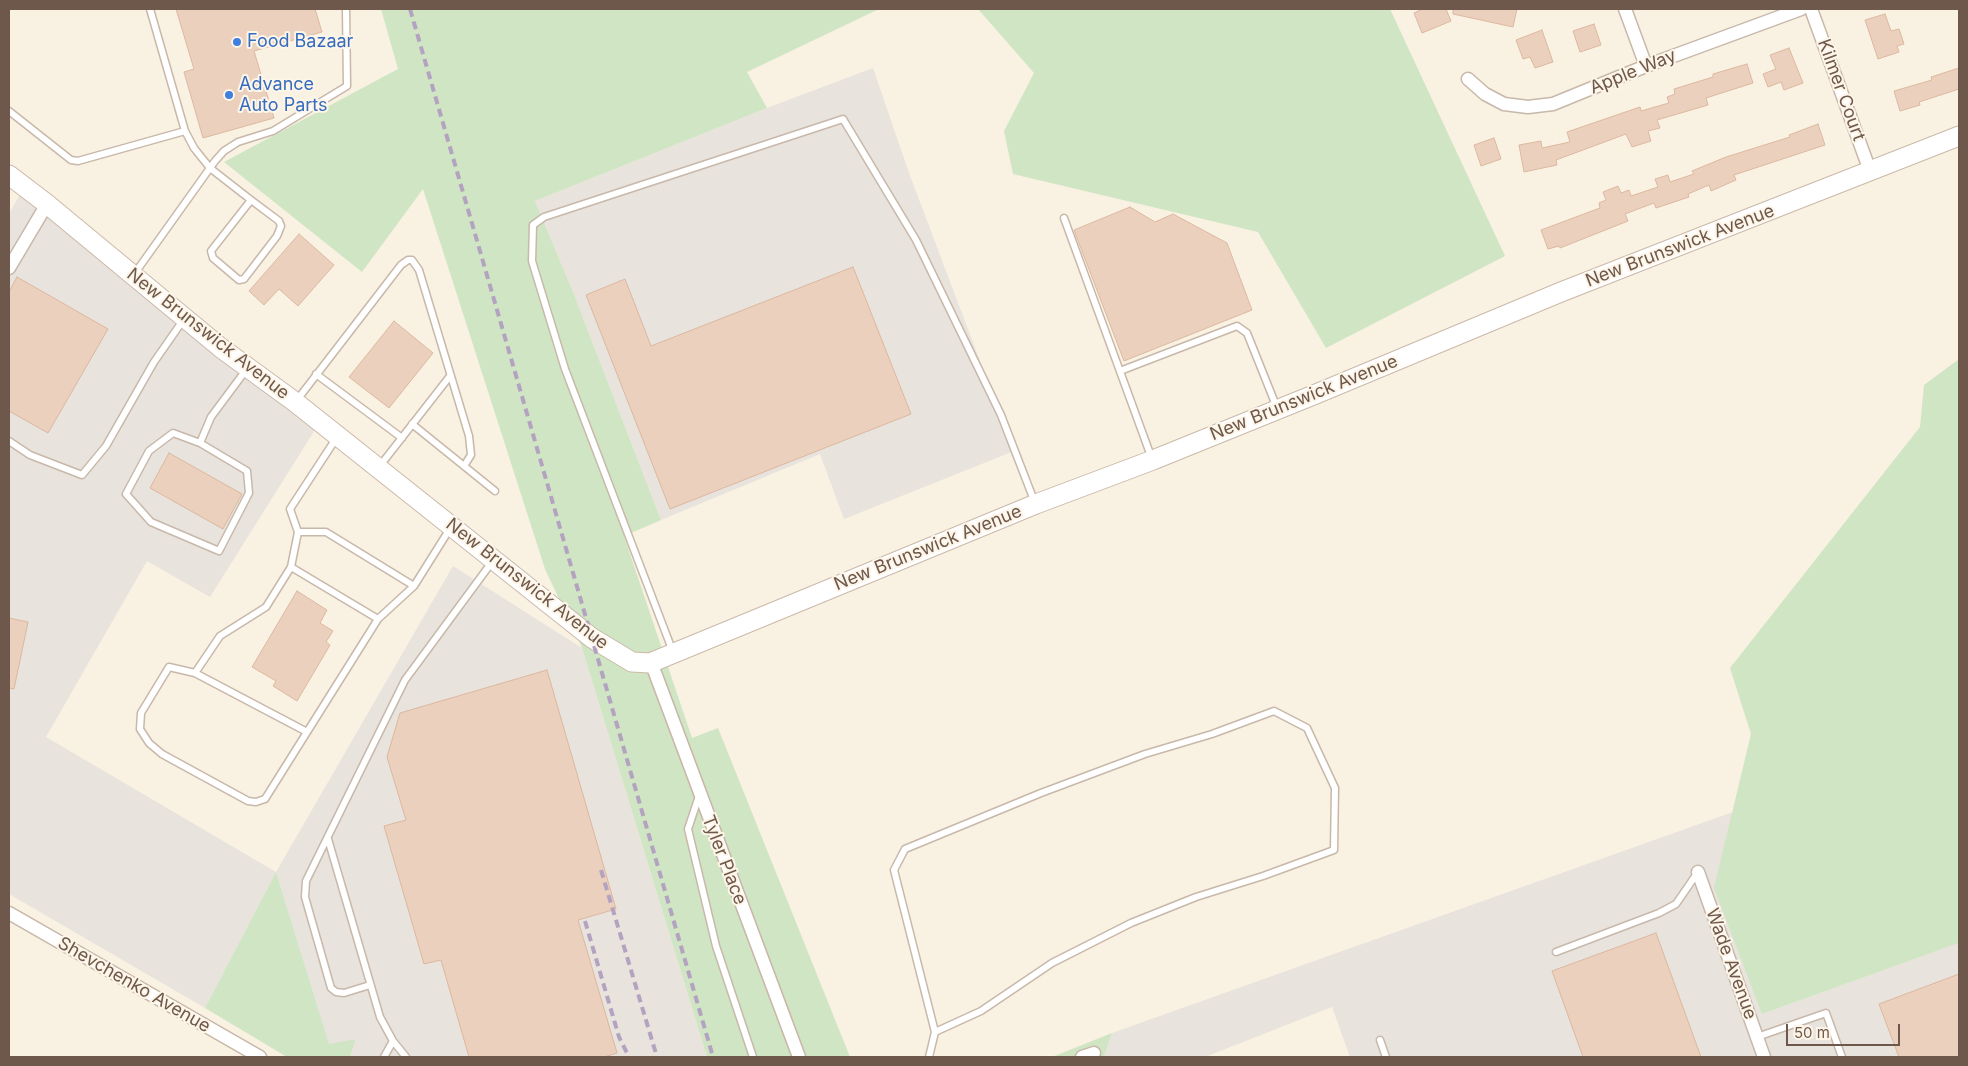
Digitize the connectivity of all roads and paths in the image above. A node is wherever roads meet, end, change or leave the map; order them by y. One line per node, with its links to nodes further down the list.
1 (150, 9): 9 (lane)
2 (346, 9): 11 (lane)
3 (1625, 9): 6 (street)
4 (1801, 9): 6 (street, Apple Way)
5 (1811, 9): 12 (street, Kilmer Court)
6 (1646, 66): 7 (street, Apple Way)
7 (1468, 79)
8 (9, 111): 9 (lane)
9 (185, 131): 11 (lane)
10 (1959, 136): 12 (street, New Brunswick Avenue)
11 (210, 168): 14 (lane); 18 (lane)
12 (1870, 171): 25 (street, New Brunswick Avenue)
13 (9, 175): 15 (street, New Brunswick Avenue)
14 (251, 200): 14 (lane)
15 (46, 204): 17 (street); 18 (street, New Brunswick Avenue)
16 (1064, 218): 21 (lane)
17 (9, 268)
18 (133, 275): 19 (street, New Brunswick Avenue)
19 (185, 318): 20 (street, New Brunswick Avenue); 29 (lane)
20 (247, 369): 24 (street, New Brunswick Avenue); 30 (lane)
21 (1120, 371): 25 (lane); 31 (lane)
22 (316, 374): 23 (lane); 24 (lane); 28 (lane)
23 (450, 376): 26 (lane); 32 (lane)
24 (295, 402): 27 (street, New Brunswick Avenue)
25 (1278, 410): 31 (street, New Brunswick Avenue)
26 (412, 424): 28 (lane); 32 (lane)
27 (338, 436): 33 (street, New Brunswick Avenue); 37 (lane)
28 (402, 438): 33 (lane)
29 (9, 441)
30 (200, 443): 30 (lane)
31 (1153, 460): 35 (street, New Brunswick Avenue)
32 (464, 466): 34 (lane)
33 (378, 468): 36 (street, New Brunswick Avenue)
34 (496, 491)
35 (1036, 504): 42 (street, New Brunswick Avenue); 42 (lane)
36 (452, 525): 38 (street, New Brunswick Avenue); 40 (lane)
37 (298, 532): 39 (lane); 40 (lane)
38 (493, 561): 43 (street, New Brunswick Avenue); 47 (lane)
39 (292, 567): 41 (lane); 44 (lane)
40 (414, 586): 41 (lane)
41 (378, 619): 45 (lane)
42 (673, 653): 43 (street, New Brunswick Avenue)
43 (651, 662): 46 (street, Tyler Place)
44 (196, 673): 45 (lane); 45 (lane)
45 (307, 732)
46 (700, 794): 59 (lane); 60 (street, Tyler Place)
47 (328, 839): 51 (lane); 51 (lane)
48 (1698, 872): 50 (lane); 53 (street, Wade Avenue)
49 (9, 913): 56 (street, Shevchenko Avenue)
50 (1556, 952)
51 (370, 985): 55 (lane)
52 (935, 1032): 52 (lane); 61 (lane)
53 (1757, 1037): 63 (street, Wade Avenue); 64 (lane)
54 (1380, 1040): 62 (lane)
55 (393, 1042): 57 (lane); 58 (lane)
56 (260, 1057)
57 (384, 1057)
58 (406, 1057)
59 (752, 1057)
60 (799, 1057)
61 (928, 1057)
62 (1386, 1057)
63 (1764, 1057)
64 (1842, 1057)

